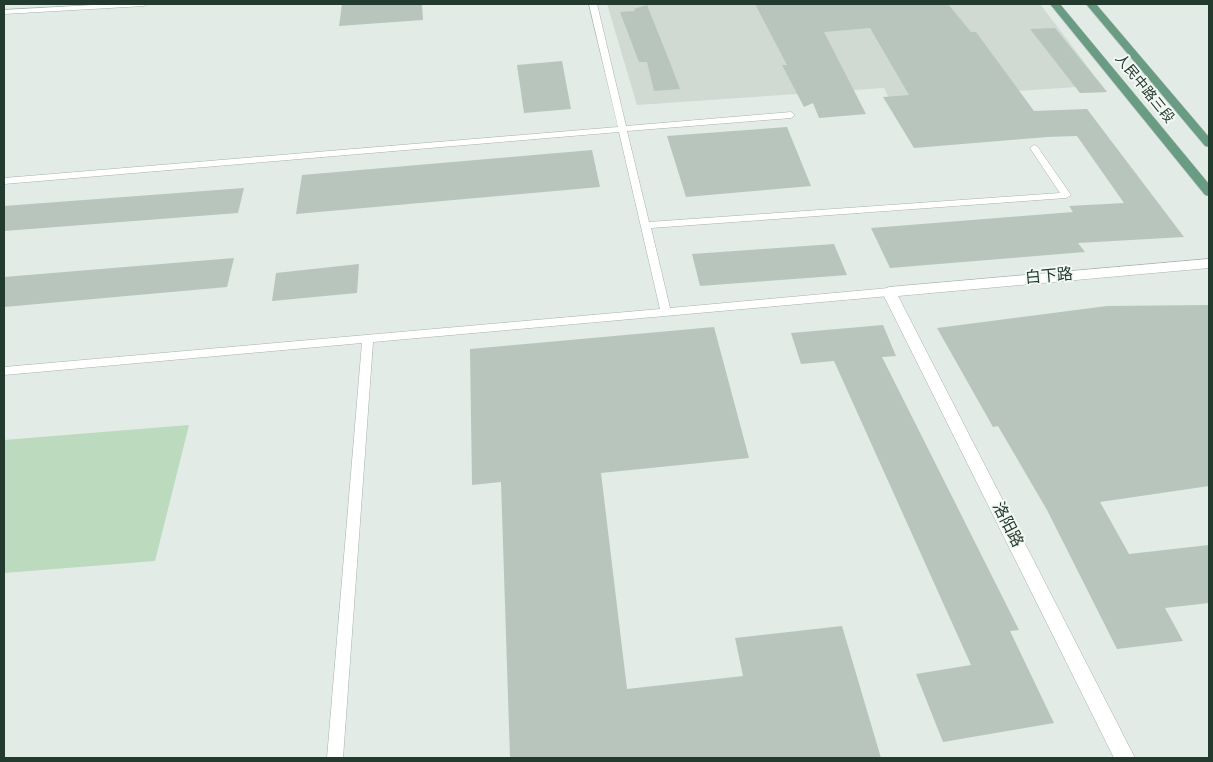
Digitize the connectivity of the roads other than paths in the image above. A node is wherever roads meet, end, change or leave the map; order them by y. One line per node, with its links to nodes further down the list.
1 (144, 4): 5 (lane)
2 (593, 4): 7 (lane)
3 (1055, 4): 11 (main road, 人民中路三段)
4 (1091, 4): 8 (main road, 人民中路三段)
5 (4, 12)
6 (791, 115): 7 (lane)
7 (622, 129): 10 (lane); 12 (lane)
8 (1209, 144)
9 (1034, 148): 12 (lane)
10 (4, 181)
11 (1209, 192)
12 (645, 225): 15 (lane)
13 (1209, 263): 14 (street, 白下路)
14 (889, 292): 15 (lane); 19 (street, 洛阳路)
15 (666, 312): 16 (lane)
16 (368, 338): 17 (lane); 18 (lane)
17 (4, 371)
18 (335, 758)
19 (1125, 758)

